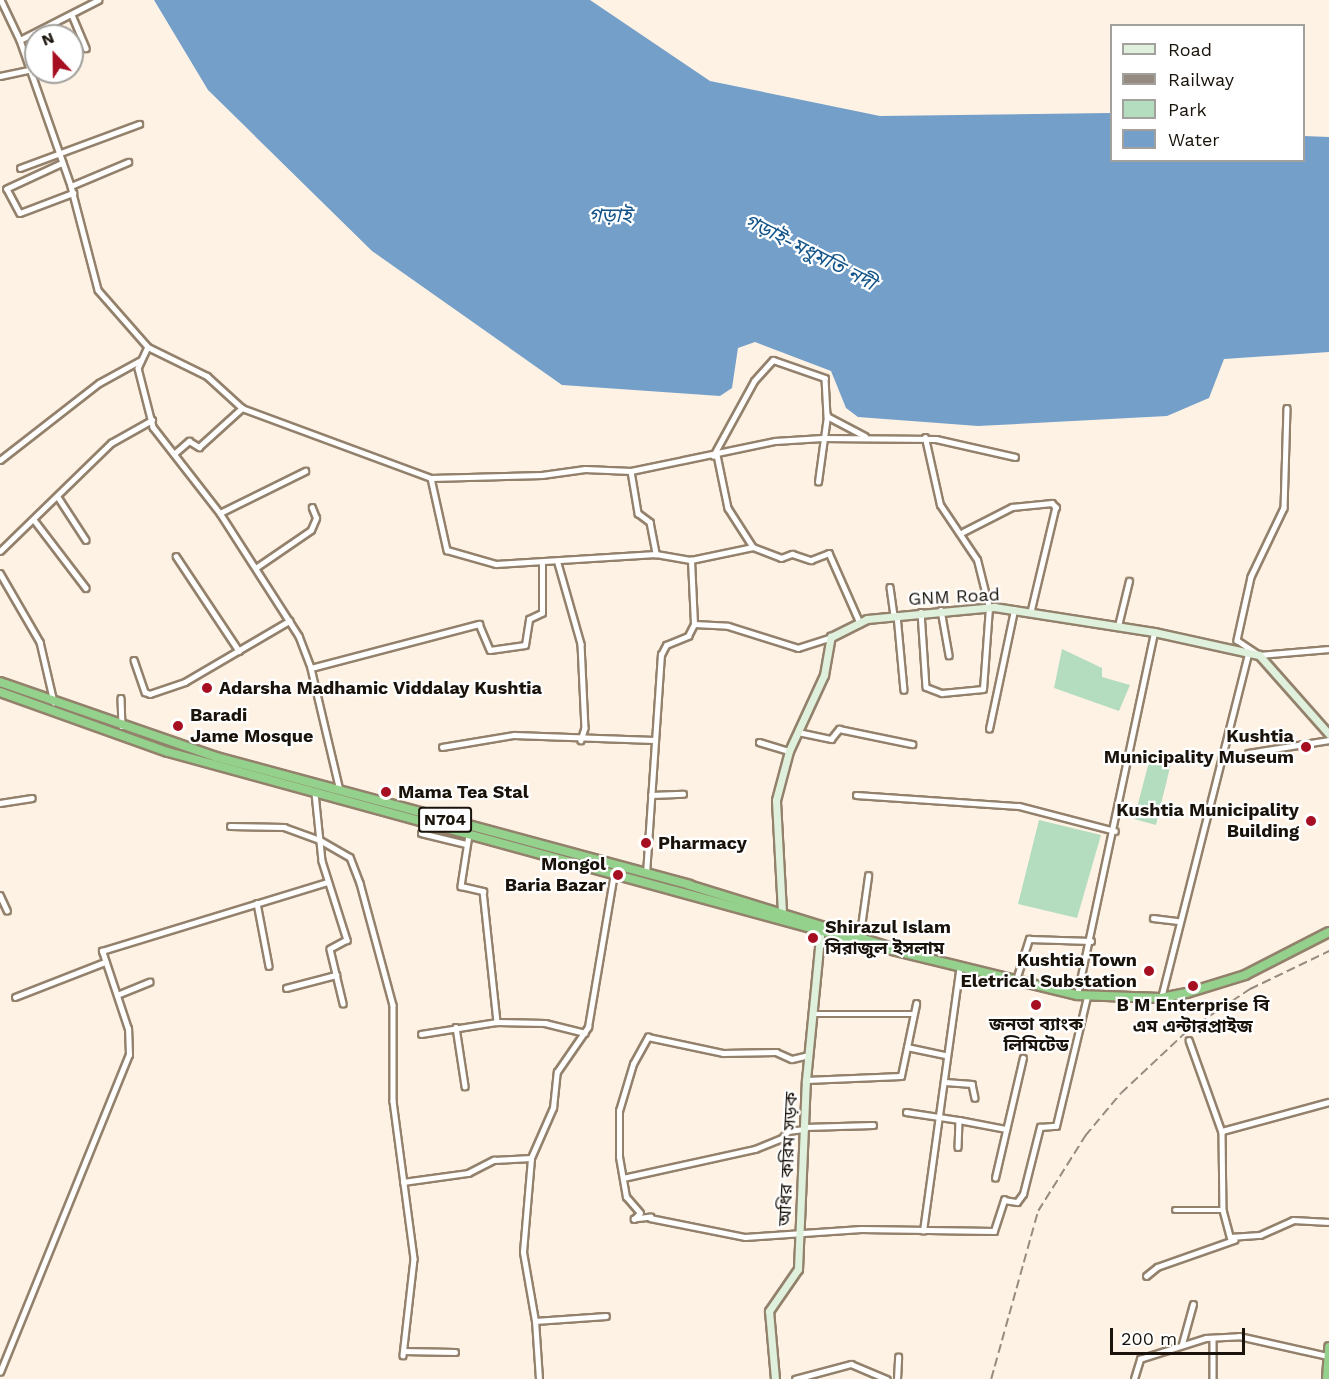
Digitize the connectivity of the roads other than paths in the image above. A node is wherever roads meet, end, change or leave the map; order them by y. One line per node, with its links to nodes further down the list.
1 (1, 0): 4 (street)
2 (98, 0): 3 (street)
3 (72, 15): 4 (street); 5 (street)
4 (20, 40): 6 (street)
5 (86, 48)
6 (24, 55)
7 (24, 71): 8 (street)
8 (0, 76)
9 (33, 84): 11 (street)
10 (139, 124): 11 (street)
11 (58, 153): 13 (street); 14 (street)
12 (128, 162): 15 (street)
13 (63, 163): 15 (street); 16 (street)
14 (20, 168)
15 (71, 186): 16 (street)
16 (73, 193): 17 (street)
17 (148, 347): 18 (street); 19 (street)
18 (140, 361): 22 (street); 29 (street)
19 (242, 408): 26 (street); 32 (street)
20 (1287, 408): 68 (street)
21 (827, 416): 23 (street); 24 (street); 27 (street)
22 (152, 420): 26 (street); 34 (street)
23 (869, 437): 24 (street); 25 (street)
24 (822, 438): 27 (street); 33 (street)
25 (925, 438): 28 (street); 38 (street)
26 (174, 454): 36 (street)
27 (715, 456): 31 (street); 40 (street)
28 (1015, 457)
29 (0, 460)
30 (305, 471): 36 (street)
31 (631, 471): 32 (street); 42 (street)
32 (432, 478): 46 (street)
33 (818, 482)
34 (58, 497): 37 (street); 39 (street)
35 (312, 508): 47 (street)
36 (220, 513): 47 (street)
37 (35, 521): 41 (street); 51 (street)
38 (961, 531): 52 (street); 56 (street)
39 (86, 540)
40 (753, 548): 44 (street); 59 (street)
41 (0, 551)
42 (656, 554): 44 (street); 45 (street)
43 (176, 556): 65 (street)
44 (691, 560): 60 (street)
45 (558, 563): 46 (street); 82 (street)
46 (542, 564): 70 (street)
47 (256, 567): 58 (street)
48 (0, 573): 75 (street)
49 (1129, 581): 61 (street)
50 (890, 587): 57 (street)
51 (86, 588)
52 (988, 608): 53 (street, GNM Road); 54 (street, GNM Road); 55 (street)
53 (941, 610): 55 (street, GNM Road); 67 (street)
54 (1014, 610): 56 (street, GNM Road); 77 (street)
55 (921, 612): 57 (street, GNM Road)
56 (1031, 612): 61 (street, GNM Road)
57 (896, 615): 59 (street, GNM Road); 72 (street)
58 (289, 621): 65 (street); 70 (street)
59 (860, 623): 63 (street, GNM Road)
60 (694, 624): 63 (street); 83 (street)
61 (1118, 626): 62 (street, GNM Road)
62 (1154, 632): 66 (street, GNM Road); 100 (street)
63 (831, 637): 79 (street)
64 (1329, 649): 68 (street)
65 (239, 651): 69 (street)
66 (1248, 653): 68 (street, GNM Road); 116 (street)
67 (949, 655)
68 (1259, 655): 80 (street)
69 (134, 660)
70 (311, 668): 91 (street)
71 (0, 682): 75 (highway, N704)
72 (904, 690)
73 (0, 692): 81 (highway, N704)
74 (120, 698): 76 (street)
75 (54, 702): 76 (highway, N704)
76 (123, 727): 78 (highway, N704)
77 (989, 729)
78 (134, 730): 81 (highway); 90 (highway, N704)
79 (798, 732): 86 (street); 88 (street)
80 (1329, 734)
81 (129, 740): 90 (highway, N704)
82 (581, 740): 83 (street); 87 (street)
83 (654, 740): 94 (street)
84 (1329, 740): 89 (street)
85 (759, 741): 88 (street)
86 (912, 744)
87 (442, 747)
88 (789, 751): 114 (street)
89 (1248, 753)
90 (289, 781): 91 (highway, N704); 92 (highway, N704)
91 (339, 791): 98 (highway, N704)
92 (315, 793): 98 (highway, N704); 104 (street)
93 (683, 794): 94 (street)
94 (651, 795): 108 (street)
95 (856, 795): 100 (street)
96 (32, 798): 97 (street)
97 (0, 803)
98 (390, 808): 102 (highway, N704); 103 (highway, N704)
99 (230, 826): 104 (street)
100 (1115, 831): 120 (street)
101 (422, 833): 105 (street)
102 (469, 834): 103 (highway, N704); 105 (street)
103 (504, 839): 106 (highway, N704); 107 (highway, N704)
104 (320, 840): 110 (street); 163 (street)
105 (466, 844): 138 (street)
106 (614, 874): 107 (highway, N704); 140 (street)
107 (634, 874): 108 (highway, N704); 117 (highway, N704)
108 (646, 874): 114 (highway, N704)
109 (868, 876): 119 (street)
110 (328, 882): 112 (street); 125 (street)
111 (0, 895): 113 (street)
112 (257, 903): 122 (street); 124 (street)
113 (7, 910)
114 (782, 912): 117 (highway, N704)
115 (1153, 918): 116 (street)
116 (1178, 921): 133 (street)
117 (821, 927): 119 (highway, N704); 121 (highway, N704); 136 (street, অধির করিম সড়ক)
118 (1329, 932): 133 (highway, N704)
119 (860, 934): 121 (highway, N704)
120 (1090, 941): 126 (street); 130 (street)
121 (893, 948): 123 (highway, N704)
122 (105, 962): 129 (street); 131 (street)
123 (960, 964): 126 (highway, N704); 145 (street)
124 (269, 966)
125 (336, 975): 128 (street); 134 (street)
126 (1016, 980): 130 (highway, N704)
127 (150, 982): 129 (street)
128 (286, 988)
129 (117, 994): 180 (street)
130 (1077, 995): 132 (highway, N704)
131 (15, 997)
132 (1087, 997): 133 (highway, N704); 167 (street)
133 (1161, 998)
134 (344, 1003)
135 (916, 1004): 137 (street)
136 (812, 1014): 137 (street); 144 (street, অধির করিম সড়ক)
137 (914, 1014): 143 (street)
138 (497, 1022): 139 (street); 140 (street)
139 (456, 1027): 141 (street); 149 (street)
140 (585, 1033): 160 (street)
141 (421, 1034)
142 (1189, 1040): 158 (street)
143 (907, 1047): 145 (street); 147 (street)
144 (808, 1055): 147 (street, অধির করিম সড়ক); 161 (street)
145 (946, 1055): 148 (street)
146 (1023, 1058): 157 (street)
147 (806, 1080): 156 (street, অধির করিম সড়ক)
148 (945, 1082): 150 (street); 153 (street)
149 (465, 1086)
150 (975, 1098)
151 (1329, 1102): 158 (street)
152 (906, 1112): 153 (street)
153 (942, 1116): 154 (street); 167 (street)
154 (959, 1120): 157 (street); 159 (street)
155 (873, 1125): 156 (street)
156 (805, 1128): 161 (street); 168 (street, অধির করিম সড়ক)
157 (1006, 1128): 162 (street)
158 (1222, 1131): 165 (street)
159 (958, 1147)
160 (531, 1158): 163 (street); 173 (street)
161 (623, 1178): 168 (street)
162 (995, 1178)
163 (403, 1182): 177 (street)
164 (1175, 1210): 165 (street)
165 (1223, 1210): 169 (street)
166 (1329, 1222): 169 (street)
167 (923, 1231): 168 (street)
168 (800, 1233): 183 (street, অধির করিম সড়ক)
169 (1234, 1240): 170 (street)
170 (1146, 1276)
171 (1193, 1304): 175 (street)
172 (606, 1316): 173 (street)
173 (535, 1321): 182 (street)
174 (1213, 1338): 175 (street); 178 (street); 188 (street)
175 (1182, 1344): 187 (street)
176 (1329, 1347): 178 (highway)
177 (455, 1353)
178 (1328, 1356): 181 (highway)
179 (898, 1357): 186 (street)
180 (0, 1372)
181 (1328, 1375)
182 (538, 1379)
183 (775, 1379)
184 (795, 1379): 185 (street)
185 (887, 1379)
186 (897, 1379)
187 (1134, 1379)
188 (1213, 1379)

